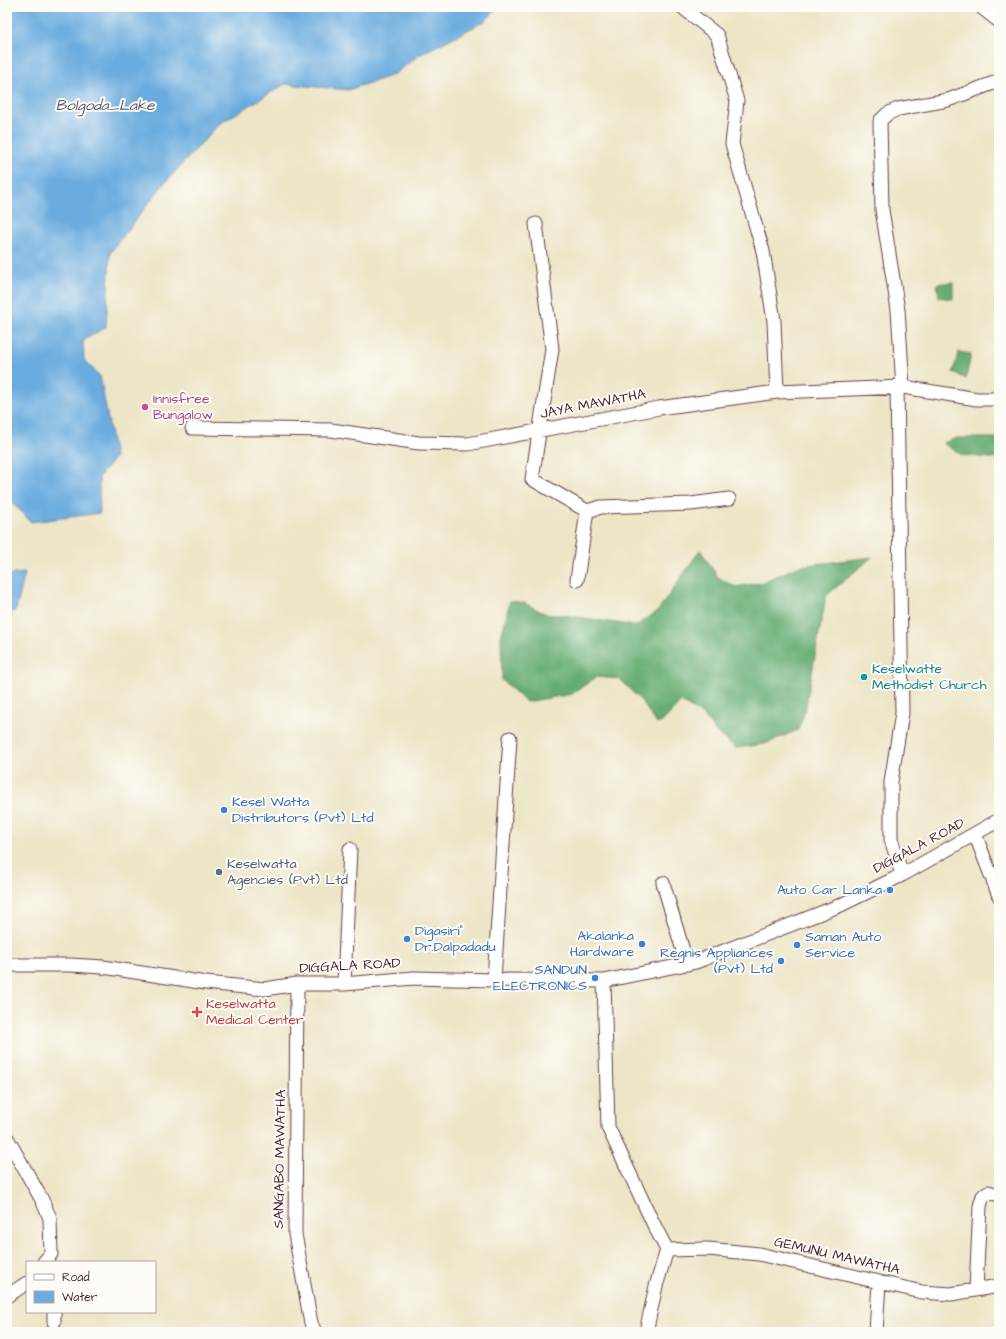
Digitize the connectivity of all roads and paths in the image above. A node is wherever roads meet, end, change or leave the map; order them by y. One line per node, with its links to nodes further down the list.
1 (682, 7): 7 (street)
2 (981, 7): 3 (street)
3 (999, 21)
4 (999, 81): 6 (street)
5 (536, 224): 10 (street)
6 (900, 386): 7 (street, JAYA MAWATHA); 8 (street, JAYA MAWATHA); 18 (street)
7 (777, 392): 10 (street, JAYA MAWATHA)
8 (999, 400)
9 (192, 428): 10 (street, JAYA MAWATHA)
10 (541, 430): 12 (street)
11 (729, 499): 12 (street)
12 (587, 511): 13 (street)
13 (577, 580)
14 (510, 738): 23 (street)
15 (999, 820): 16 (street, DIGGALA ROAD)
16 (975, 834): 18 (street, DIGGALA ROAD); 20 (street)
17 (350, 849): 26 (street)
18 (902, 875): 21 (street, DIGGALA ROAD)
19 (663, 882): 21 (street)
20 (999, 896)
21 (687, 964): 24 (street, DIGGALA ROAD)
22 (7, 965): 25 (street, DIGGALA ROAD)
23 (494, 980): 24 (street, DIGGALA ROAD); 26 (street, DIGGALA ROAD)
24 (604, 981): 29 (street)
25 (297, 984): 26 (street, DIGGALA ROAD); 36 (street, SANGABO MAWATHA)
26 (344, 984)
27 (7, 1138): 30 (street)
28 (999, 1195): 34 (street)
29 (668, 1250): 31 (street, GEMUNU MAWATHA); 37 (street)
30 (49, 1260)
31 (879, 1282): 34 (street, GEMUNU MAWATHA); 38 (street)
32 (26, 1284): 35 (street)
33 (999, 1286): 34 (street, GEMUNU MAWATHA)
34 (976, 1290)
35 (7, 1296)
36 (316, 1332)
37 (646, 1332)
38 (876, 1332)

